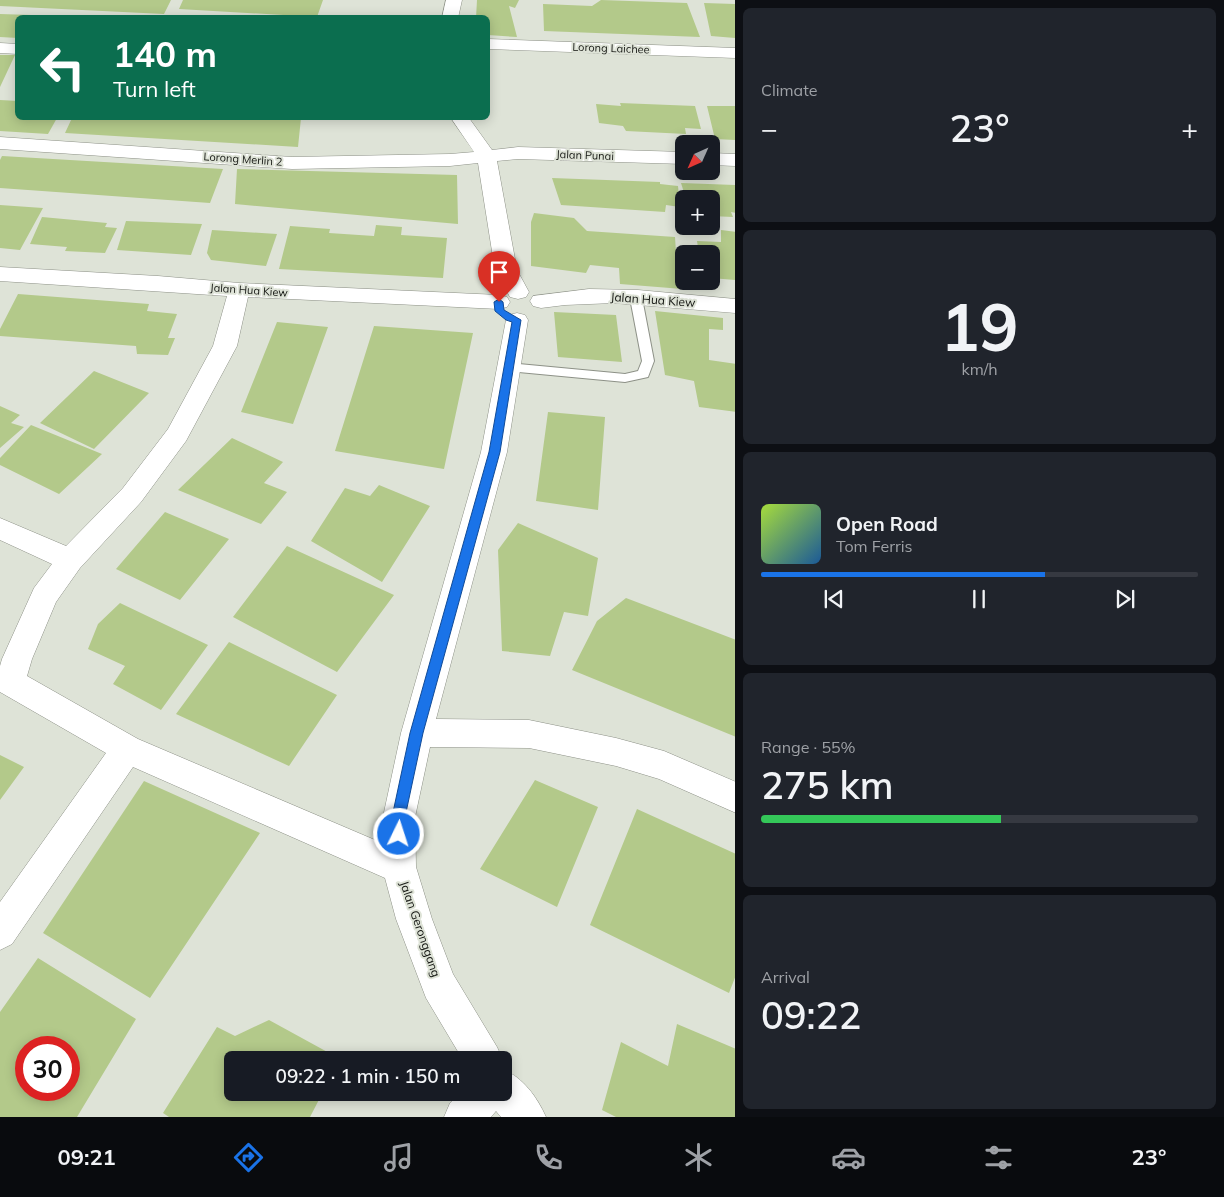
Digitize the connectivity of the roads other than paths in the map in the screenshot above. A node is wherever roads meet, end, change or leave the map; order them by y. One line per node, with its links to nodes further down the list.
1 (454, 0): 2 (street)
2 (451, 15)
3 (490, 44): 6 (street, Lorong Laichee)
4 (0, 48): 5 (street)
5 (15, 49)
6 (735, 53)
7 (461, 120): 9 (street)
8 (0, 144): 9 (street, Lorong Merlin 2)
9 (486, 155): 10 (street, Jalan Punai); 16 (street)
10 (675, 158)
11 (720, 159): 12 (street)
12 (735, 160)
13 (0, 274): 14 (street, Jalan Hua Kiew)
14 (239, 290): 16 (street, Jalan Hua Kiew); 20 (street)
15 (636, 298): 16 (street, Jalan Hua Kiew); 17 (street, Jalan Hua Kiew); 18 (lane)
16 (511, 305): 18 (street, Jalan Geronggang)
17 (735, 306)
18 (508, 367): 22 (street, Jalan Geronggang)
19 (0, 528): 20 (street)
20 (70, 560): 21 (street)
21 (5, 682): 23 (street)
22 (416, 733): 24 (street); 25 (street, Jalan Geronggang)
23 (127, 749): 25 (street); 26 (street)
24 (735, 798)
25 (399, 866): 27 (street, Jalan Geronggang)
26 (0, 932)
27 (479, 1051)
28 (512, 1100): 31 (street)
29 (479, 1101): 30 (street)
30 (464, 1117)
31 (526, 1117)

